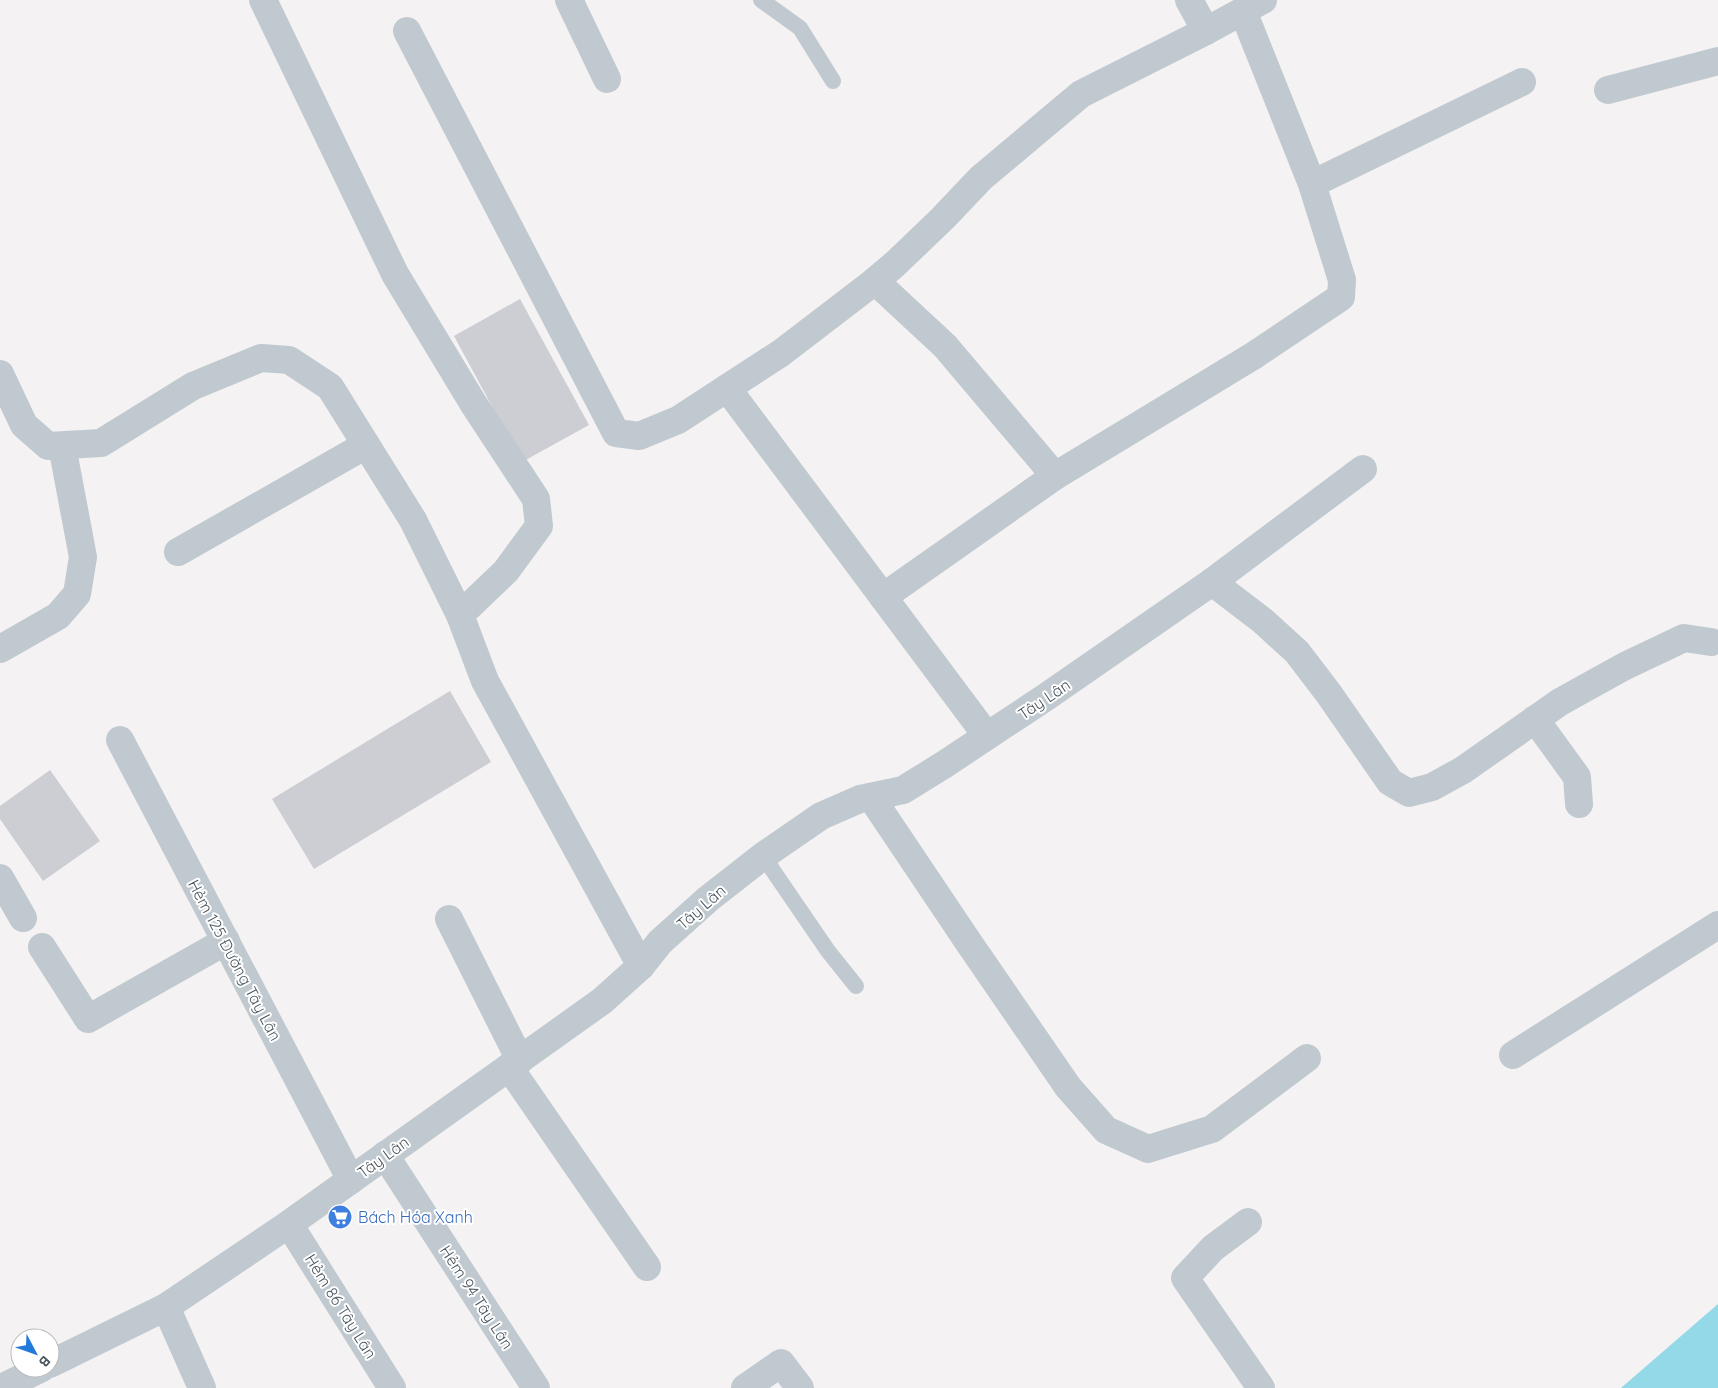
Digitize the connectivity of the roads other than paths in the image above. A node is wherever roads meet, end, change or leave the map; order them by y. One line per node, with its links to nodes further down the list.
1 (263, 0): 24 (street)
2 (569, 0): 9 (street)
3 (761, 0): 10 (lane)
4 (1189, 0): 7 (street)
5 (1253, 6): 7 (street); 13 (street)
6 (406, 31): 16 (street)
7 (1206, 31): 14 (street)
8 (1718, 60): 12 (street)
9 (607, 79)
10 (833, 81)
11 (1522, 82): 13 (street)
12 (1608, 90)
13 (1312, 184): 20 (street)
14 (875, 281): 16 (street); 20 (street)
15 (0, 374): 18 (street)
16 (727, 388): 23 (street)
17 (366, 445): 18 (street); 21 (street); 24 (street)
18 (62, 446): 26 (street)
19 (1363, 469): 22 (street, Tây Lân)
20 (1055, 476): 23 (street)
21 (178, 552)
22 (1212, 582): 27 (street); 28 (street, Tây Lân)
23 (883, 597): 28 (street)
24 (460, 615): 39 (street)
25 (1711, 642): 27 (street)
26 (0, 649)
27 (1535, 719): 31 (street)
28 (987, 736): 30 (street, Tây Lân)
29 (120, 740): 37 (street, Hẻm 125 Đường Tây Lân)
30 (871, 797): 32 (street, Tây Lân); 42 (street)
31 (1579, 804)
32 (763, 856): 39 (street, Tây Lân); 40 (lane)
33 (0, 878): 34 (street)
34 (23, 918)
35 (449, 919): 43 (street)
36 (1718, 925): 41 (street)
37 (226, 941): 38 (street); 45 (street, Hẻm 125 Đường Tây Lân)
38 (42, 947)
39 (641, 966): 43 (street, Tây Lân)
40 (856, 986)
41 (1513, 1055)
42 (1307, 1058)
43 (514, 1063): 44 (street, Tây Lân); 48 (street)
44 (385, 1155): 45 (street, Tây Lân); 55 (street, Hẻm 94 Tây Lân)
45 (351, 1180): 47 (street, Tây Lân)
46 (1248, 1222): 58 (street)
47 (289, 1224): 49 (street, Tây Lân); 54 (street, Hẻm 86 Tây Lân)
48 (647, 1267)
49 (166, 1307): 50 (street, Tây Lân); 53 (street)
50 (60, 1359)
51 (22, 1378): 52 (street)
52 (1, 1388)
53 (202, 1388)
54 (392, 1388)
55 (536, 1388)
56 (745, 1388): 57 (street)
57 (800, 1388)
58 (1261, 1388)

